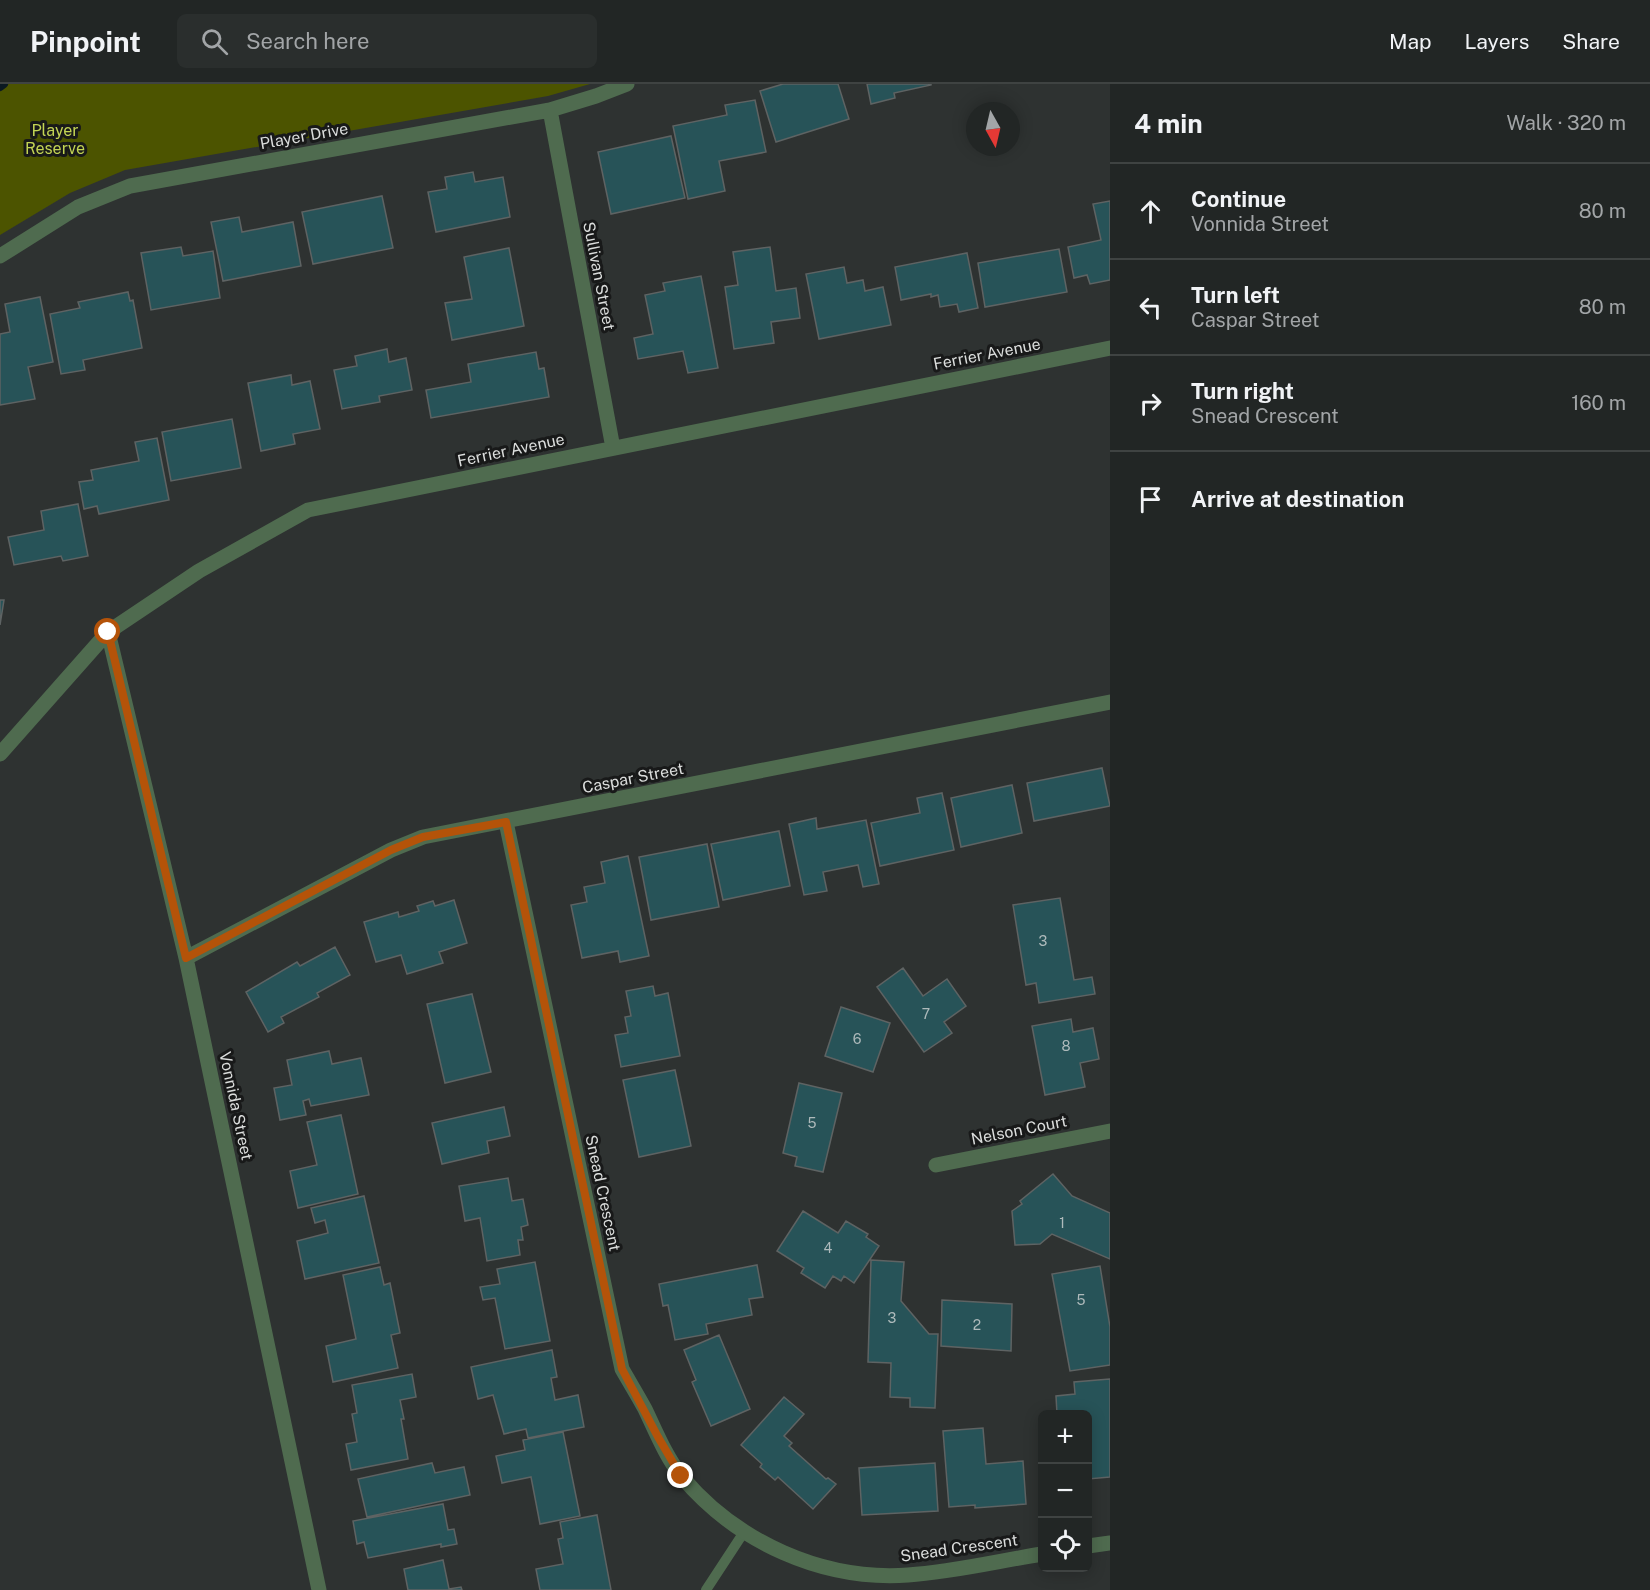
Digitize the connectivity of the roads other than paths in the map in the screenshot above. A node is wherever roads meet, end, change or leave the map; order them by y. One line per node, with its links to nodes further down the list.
1 (627, 84): 2 (street, Player Drive)
2 (550, 110): 3 (street, Player Drive); 5 (street, Sullivan Street)
3 (0, 256)
4 (1110, 348): 5 (street, Ferrier Avenue)
5 (613, 448): 6 (street, Ferrier Avenue)
6 (108, 632): 8 (street, Ferrier Avenue); 10 (street, Vonnida Street)
7 (1110, 702): 9 (street, Caspar Street)
8 (0, 754)
9 (506, 822): 10 (street, Caspar Street); 13 (street, Snead Crescent)
10 (186, 958): 17 (street, Vonnida Street)
11 (1110, 1131): 12 (street, Nelson Court)
12 (936, 1165)
13 (744, 1532): 16 (street, Snead Crescent); 18 (lane)
14 (1110, 1543): 15 (street)
15 (1092, 1545)
16 (1038, 1555)
17 (318, 1590)
18 (706, 1590)

